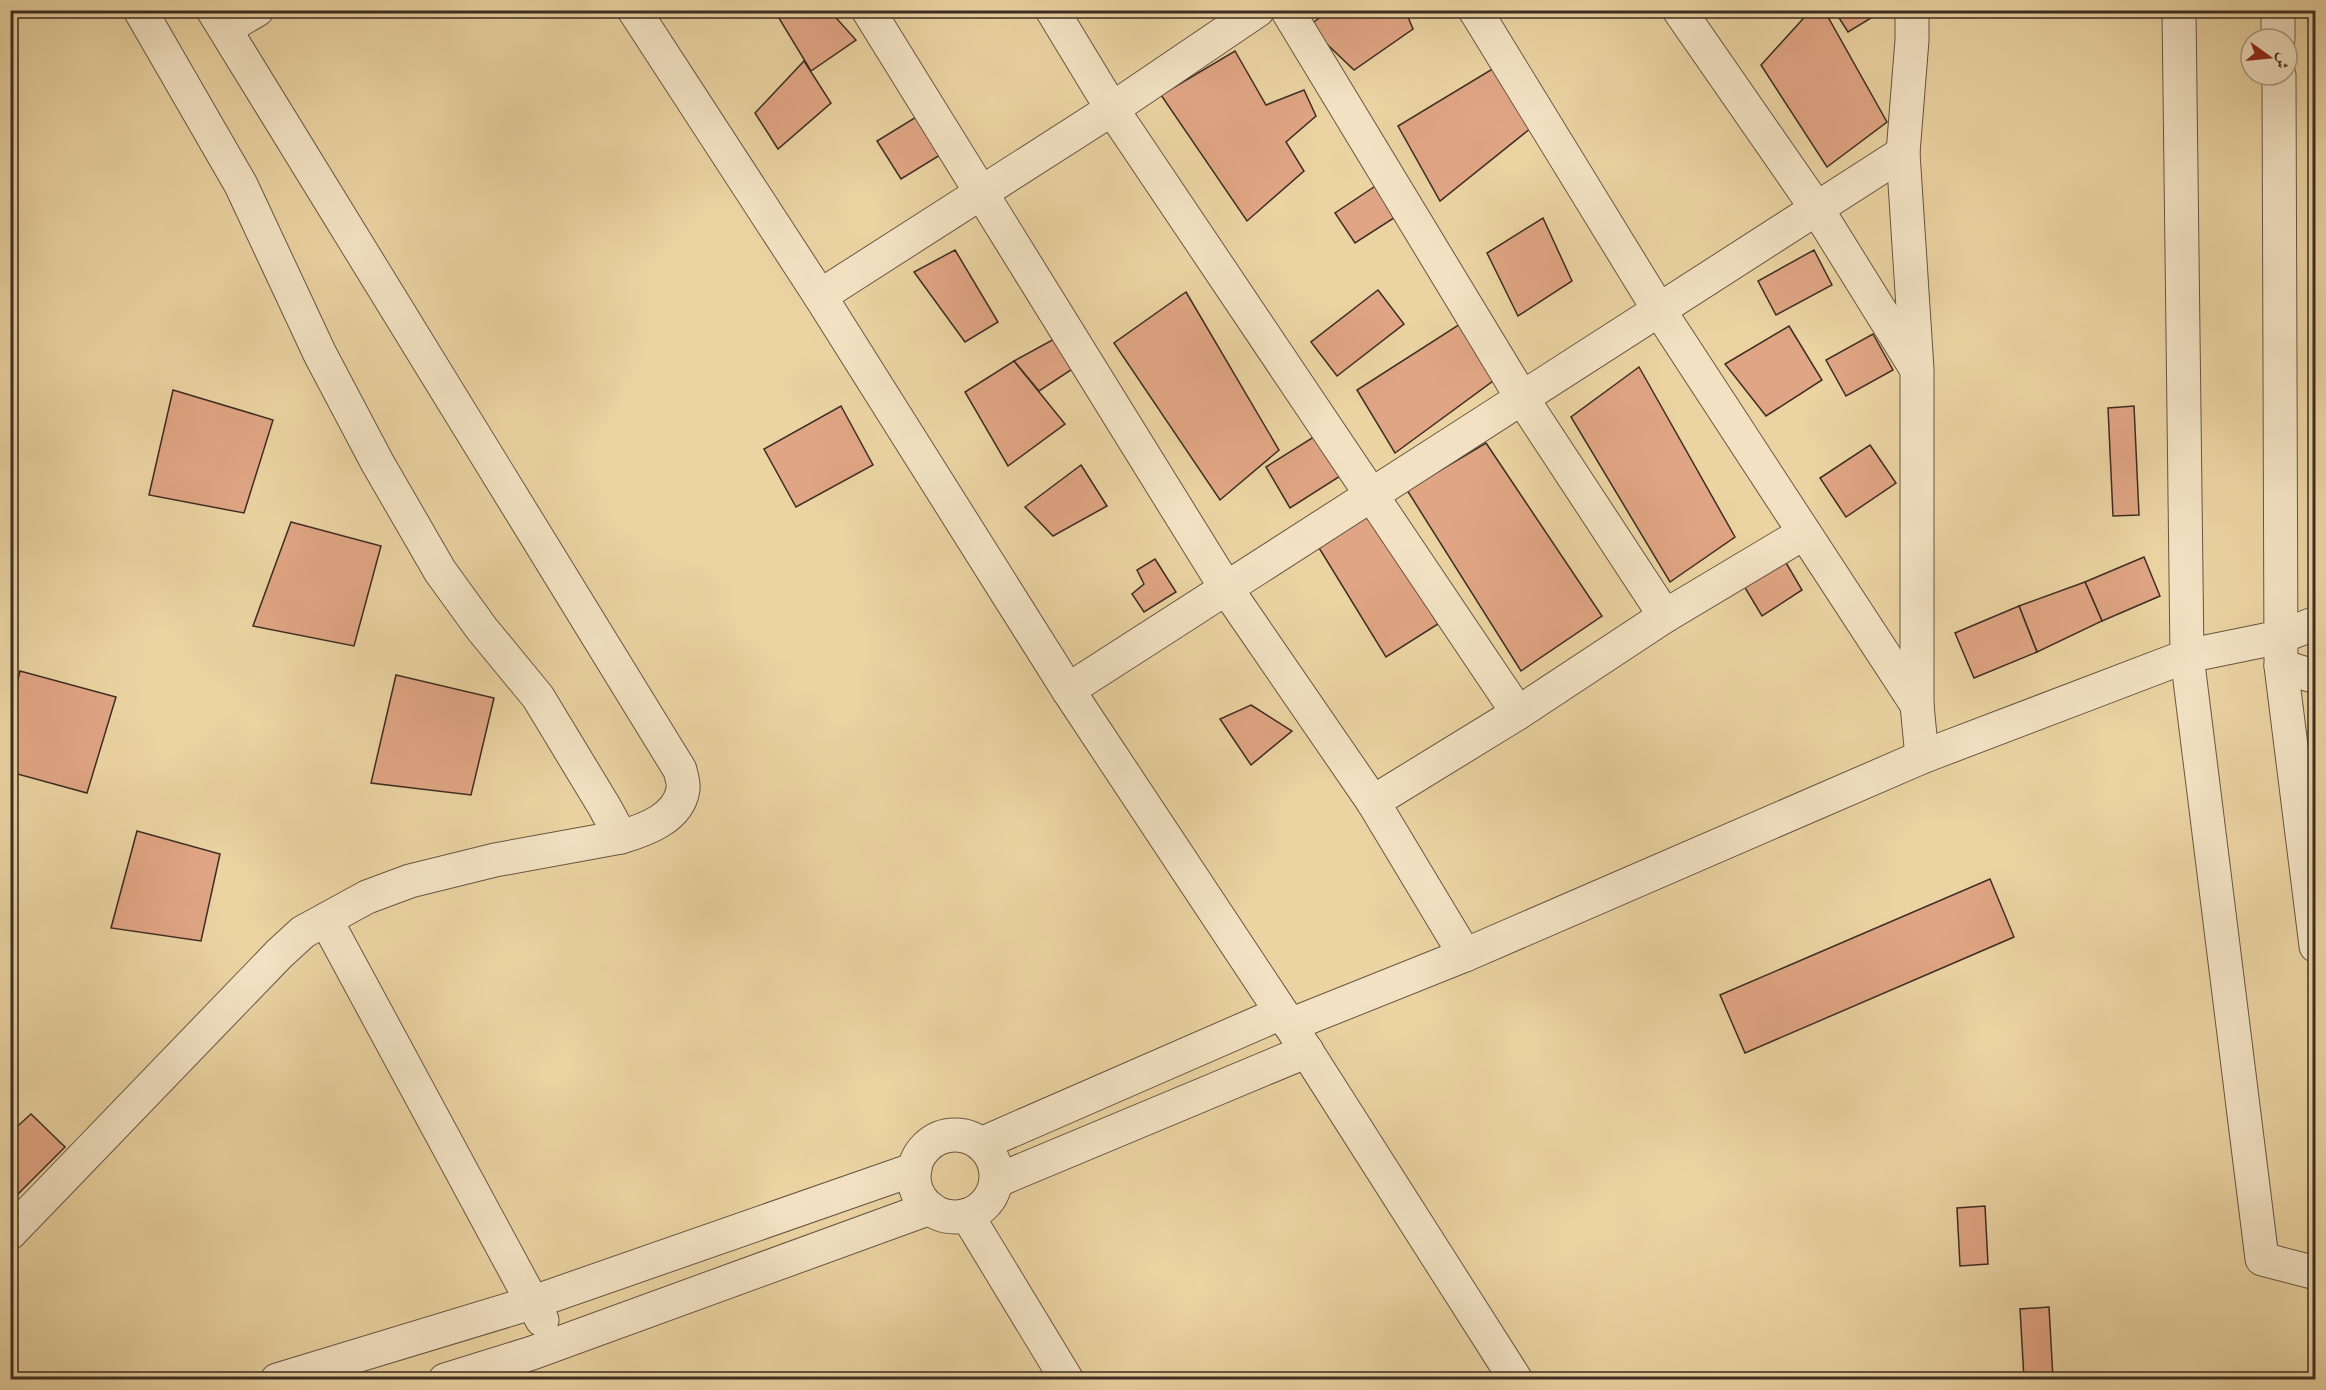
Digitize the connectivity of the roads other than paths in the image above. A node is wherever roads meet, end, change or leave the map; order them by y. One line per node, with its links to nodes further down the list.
1 (140, 10): 38 (street)
2 (257, 10): 13 (street)
3 (634, 10): 21 (street)
4 (868, 10): 19 (street)
5 (1052, 10): 17 (street)
6 (1258, 10): 17 (street)
7 (1287, 10): 24 (street)
8 (1475, 10): 22 (street)
9 (1679, 10): 20 (street)
10 (1891, 10): 14 (street)
11 (2179, 10): 31 (street)
12 (2278, 10): 15 (street)
13 (219, 19): 38 (street)
14 (1912, 25): 18 (street)
15 (2278, 27)
16 (2278, 87): 30 (street)
17 (1112, 109): 19 (street); 25 (street)
18 (1903, 153): 20 (street); 23 (street)
19 (981, 193): 21 (street); 27 (street)
20 (1817, 209): 22 (street); 23 (street)
21 (820, 296): 33 (street)
22 (1659, 310): 24 (street); 26 (street)
23 (1917, 369): 34 (street)
24 (1522, 398): 25 (street); 28 (street)
25 (1370, 496): 27 (street); 35 (street)
26 (1804, 533): 28 (street); 34 (street)
27 (1226, 588): 33 (street); 37 (street)
28 (1665, 616): 35 (street)
29 (2316, 624): 30 (street)
30 (2280, 651): 31 (street); 32 (street); 40 (street)
31 (2187, 656): 36 (street); 49 (street)
32 (2316, 677)
33 (1068, 690): 42 (street)
34 (1917, 705): 36 (street)
35 (1518, 713): 37 (street)
36 (1922, 757): 41 (street)
37 (1373, 802): 41 (street)
38 (621, 837): 39 (street)
39 (327, 920): 48 (street); 50 (street)
40 (2316, 946)
41 (1465, 955): 42 (street)
42 (1293, 1029): 43 (street); 45 (street); 55 (street)
43 (981, 1144): 44 (street); 45 (street)
44 (915, 1169): 46 (street); 50 (street)
45 (996, 1181): 47 (street)
46 (930, 1208): 47 (street); 51 (street)
47 (967, 1215): 54 (street)
48 (10, 1233)
49 (2316, 1273)
50 (531, 1303): 51 (street); 52 (street)
51 (556, 1344): 53 (street)
52 (277, 1380)
53 (445, 1380)
54 (1067, 1380)
55 (1516, 1380)

